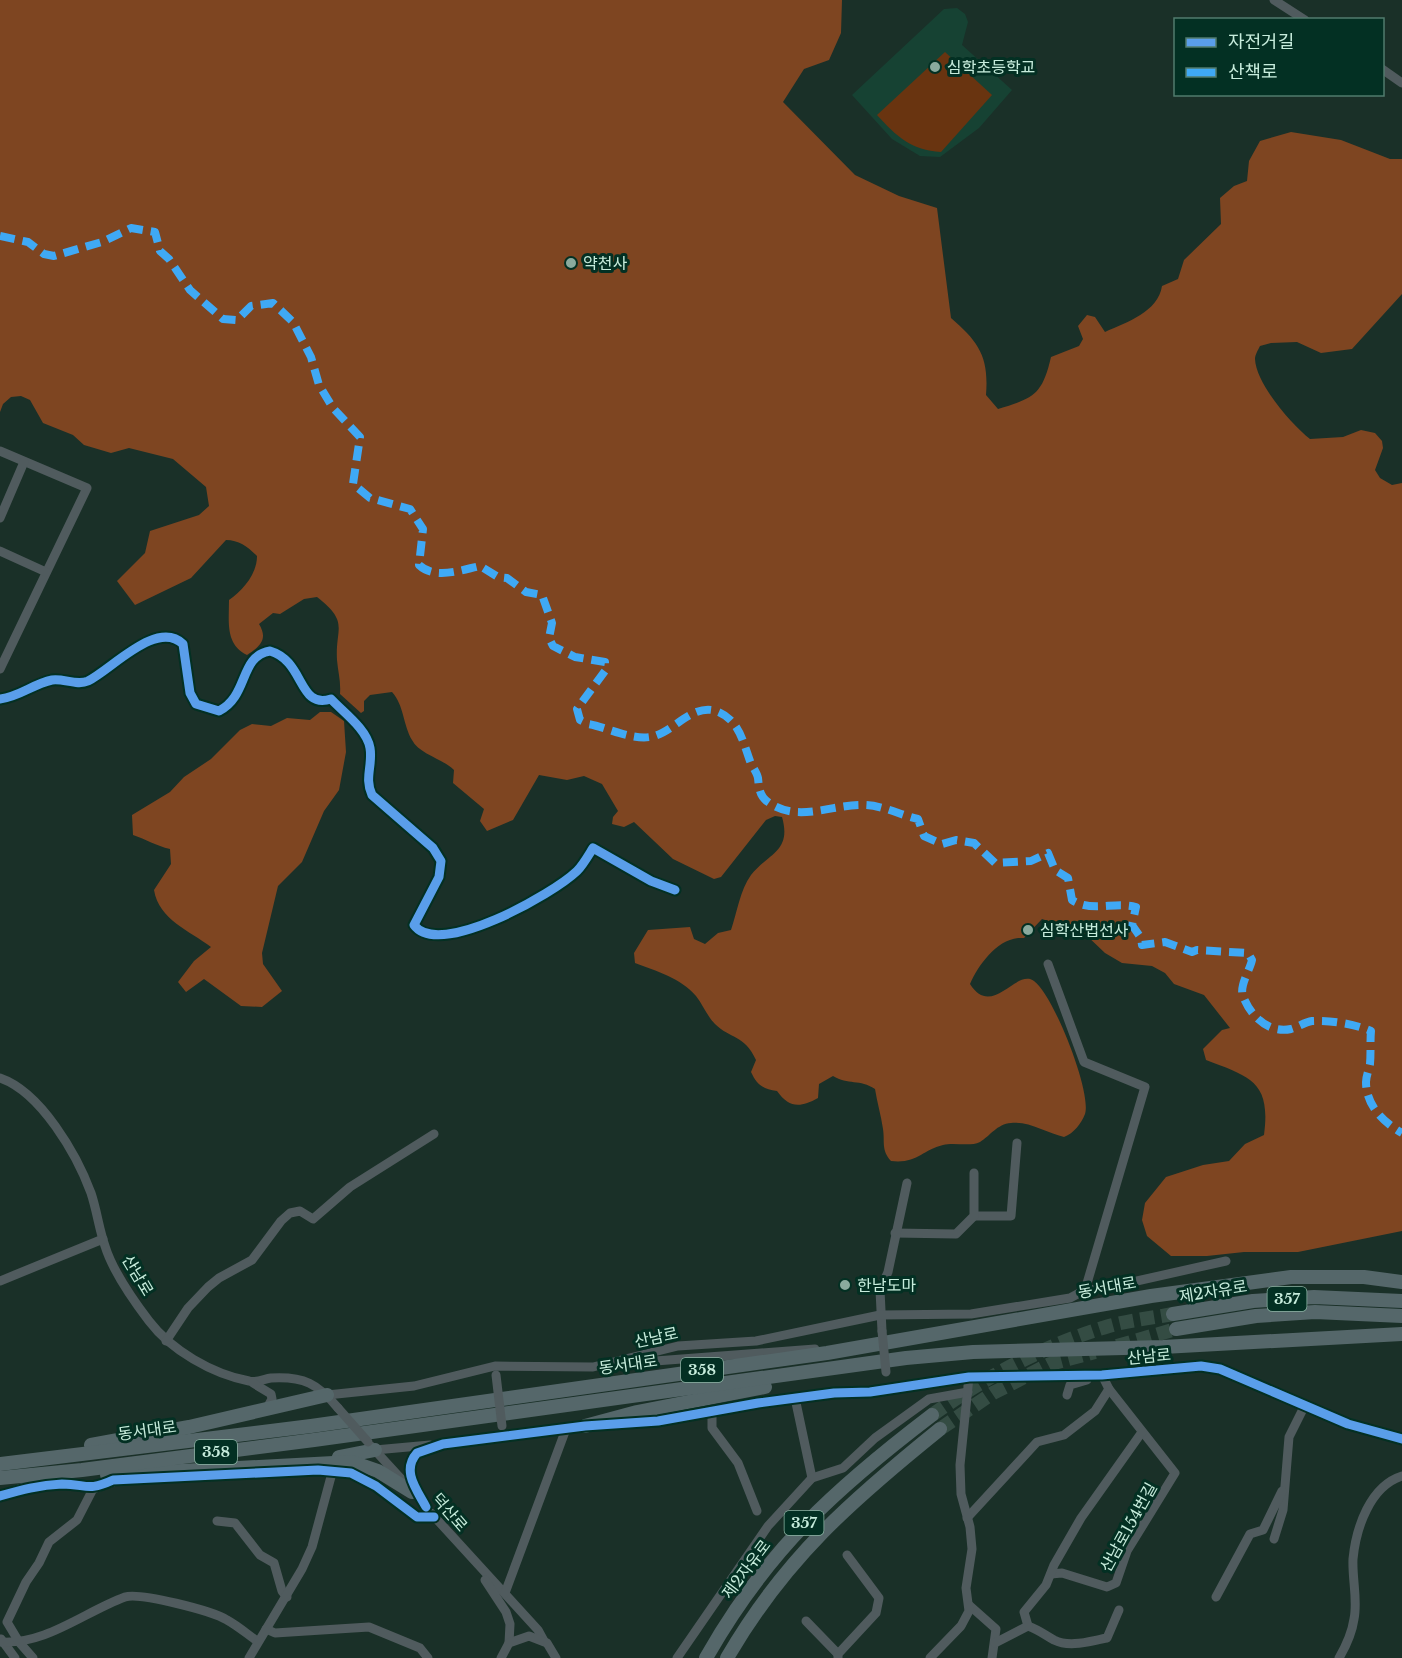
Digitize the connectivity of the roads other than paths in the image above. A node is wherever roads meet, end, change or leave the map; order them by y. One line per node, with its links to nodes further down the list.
1 (1274, 0): 2 (street)
2 (1302, 18)
3 (1384, 70): 4 (street)
4 (1402, 83)
5 (0, 452): 6 (street)
6 (24, 462): 7 (street); 9 (street)
7 (0, 518)
8 (0, 551): 9 (street)
9 (46, 572): 10 (street)
10 (0, 669)
11 (0, 699): 12 (street)
12 (675, 890)
13 (1048, 964): 25 (street)
14 (0, 1078): 21 (street, 산남로)
15 (434, 1134): 32 (street)
16 (1017, 1143): 19 (street)
17 (974, 1173): 19 (street)
18 (907, 1183): 20 (street)
19 (974, 1216): 20 (street)
20 (895, 1233): 28 (street)
21 (103, 1239): 23 (street); 32 (street, 산남로)
22 (1226, 1261): 25 (street, 산남로)
23 (0, 1281)
24 (1402, 1282): 33 (highway, 동서대로 / 358)
25 (1085, 1290): 28 (street, 산남로)
26 (1402, 1301): 27 (highway, 제2자유로 / 357)
27 (1173, 1314)
28 (880, 1315): 35 (street, 산남로); 41 (street, bridge)
29 (1402, 1316): 30 (highway, 제2자유로 / 357)
30 (1176, 1329)
31 (1402, 1334): 34 (highway, 동서대로 / 358)
32 (166, 1341): 40 (street, 산남로)
33 (860, 1347): 35 (street); 61 (highway, 동서대로 / 358)
34 (873, 1363): 51 (highway); 64 (highway, 동서대로 / 358)
35 (593, 1367): 36 (street, 산남로)
36 (495, 1371): 44 (street, 산남로); 55 (street, bridge)
37 (1088, 1374): 38 (street, 산남로); 39 (street, 산남로); 45 (street)
38 (1102, 1375): 42 (street, 산남로154번길); 47 (street, 산남로)
39 (969, 1377): 41 (street, 산남로); 43 (street)
40 (250, 1382): 44 (street, 산남로); 48 (street)
41 (887, 1389): 46 (street, 산남로)
42 (1109, 1389): 54 (street, 산남로154번길); 74 (street)
43 (968, 1392): 65 (street); 74 (street)
44 (327, 1395): 48 (highway); 58 (street, 덕산로, bridge)
45 (1067, 1395)
46 (795, 1398): 49 (street, 산남로); 65 (street)
47 (1305, 1405): 56 (street, 산남로); 67 (street)
48 (266, 1410): 59 (highway)
49 (712, 1412): 51 (street, 산남로); 72 (street)
50 (932, 1415): 102 (highway, 제2자유로 / 357)
51 (585, 1426): 52 (street, 산남로)
52 (566, 1429): 55 (street, 산남로); 80 (street)
53 (940, 1429): 103 (highway, 제2자유로 / 357)
54 (1142, 1432): 79 (street); 79 (street, 산남로154번길)
55 (502, 1437): 57 (street, 산남로)
56 (1402, 1439)
57 (443, 1444): 58 (street, 산남로); 71 (street)
58 (371, 1446): 60 (highway); 69 (street, 덕산로)
59 (0, 1456)
60 (302, 1463): 66 (highway); 69 (highway)
61 (0, 1464)
62 (332, 1473): 68 (street); 73 (street); 81 (street)
63 (1402, 1476): 106 (street)
64 (0, 1478)
65 (812, 1478): 101 (street)
66 (0, 1484)
67 (1286, 1484): 76 (street); 82 (street)
68 (93, 1489): 70 (street); 91 (street)
69 (412, 1492): 71 (street, 덕산로)
70 (0, 1496)
71 (426, 1507): 73 (street, 덕산로)
72 (757, 1511)
73 (434, 1516): 78 (street, 덕산로)
74 (967, 1518): 83 (street)
75 (217, 1521): 81 (street)
76 (1275, 1539)
77 (847, 1555): 94 (street)
78 (478, 1567): 80 (street); 93 (street)
79 (1051, 1574): 86 (street)
80 (505, 1593): 90 (street)
81 (287, 1597): 87 (street)
82 (1216, 1597)
83 (969, 1605): 92 (street); 104 (street)
84 (1119, 1610): 86 (street)
85 (806, 1621): 94 (street)
86 (1028, 1626): 92 (street)
87 (266, 1629): 89 (street); 98 (street)
88 (1, 1640): 91 (street); 95 (street)
89 (257, 1641): 91 (street); 97 (street)
90 (544, 1641): 93 (street); 100 (street)
91 (19, 1642): 96 (street)
92 (995, 1643): 105 (street)
93 (504, 1651): 99 (street)
94 (838, 1656)
95 (15, 1658)
96 (33, 1658)
97 (249, 1658)
98 (428, 1658)
99 (493, 1658)
100 (556, 1658)
101 (677, 1658)
102 (706, 1658)
103 (727, 1658)
104 (930, 1658)
105 (992, 1658)
106 (1339, 1658)

